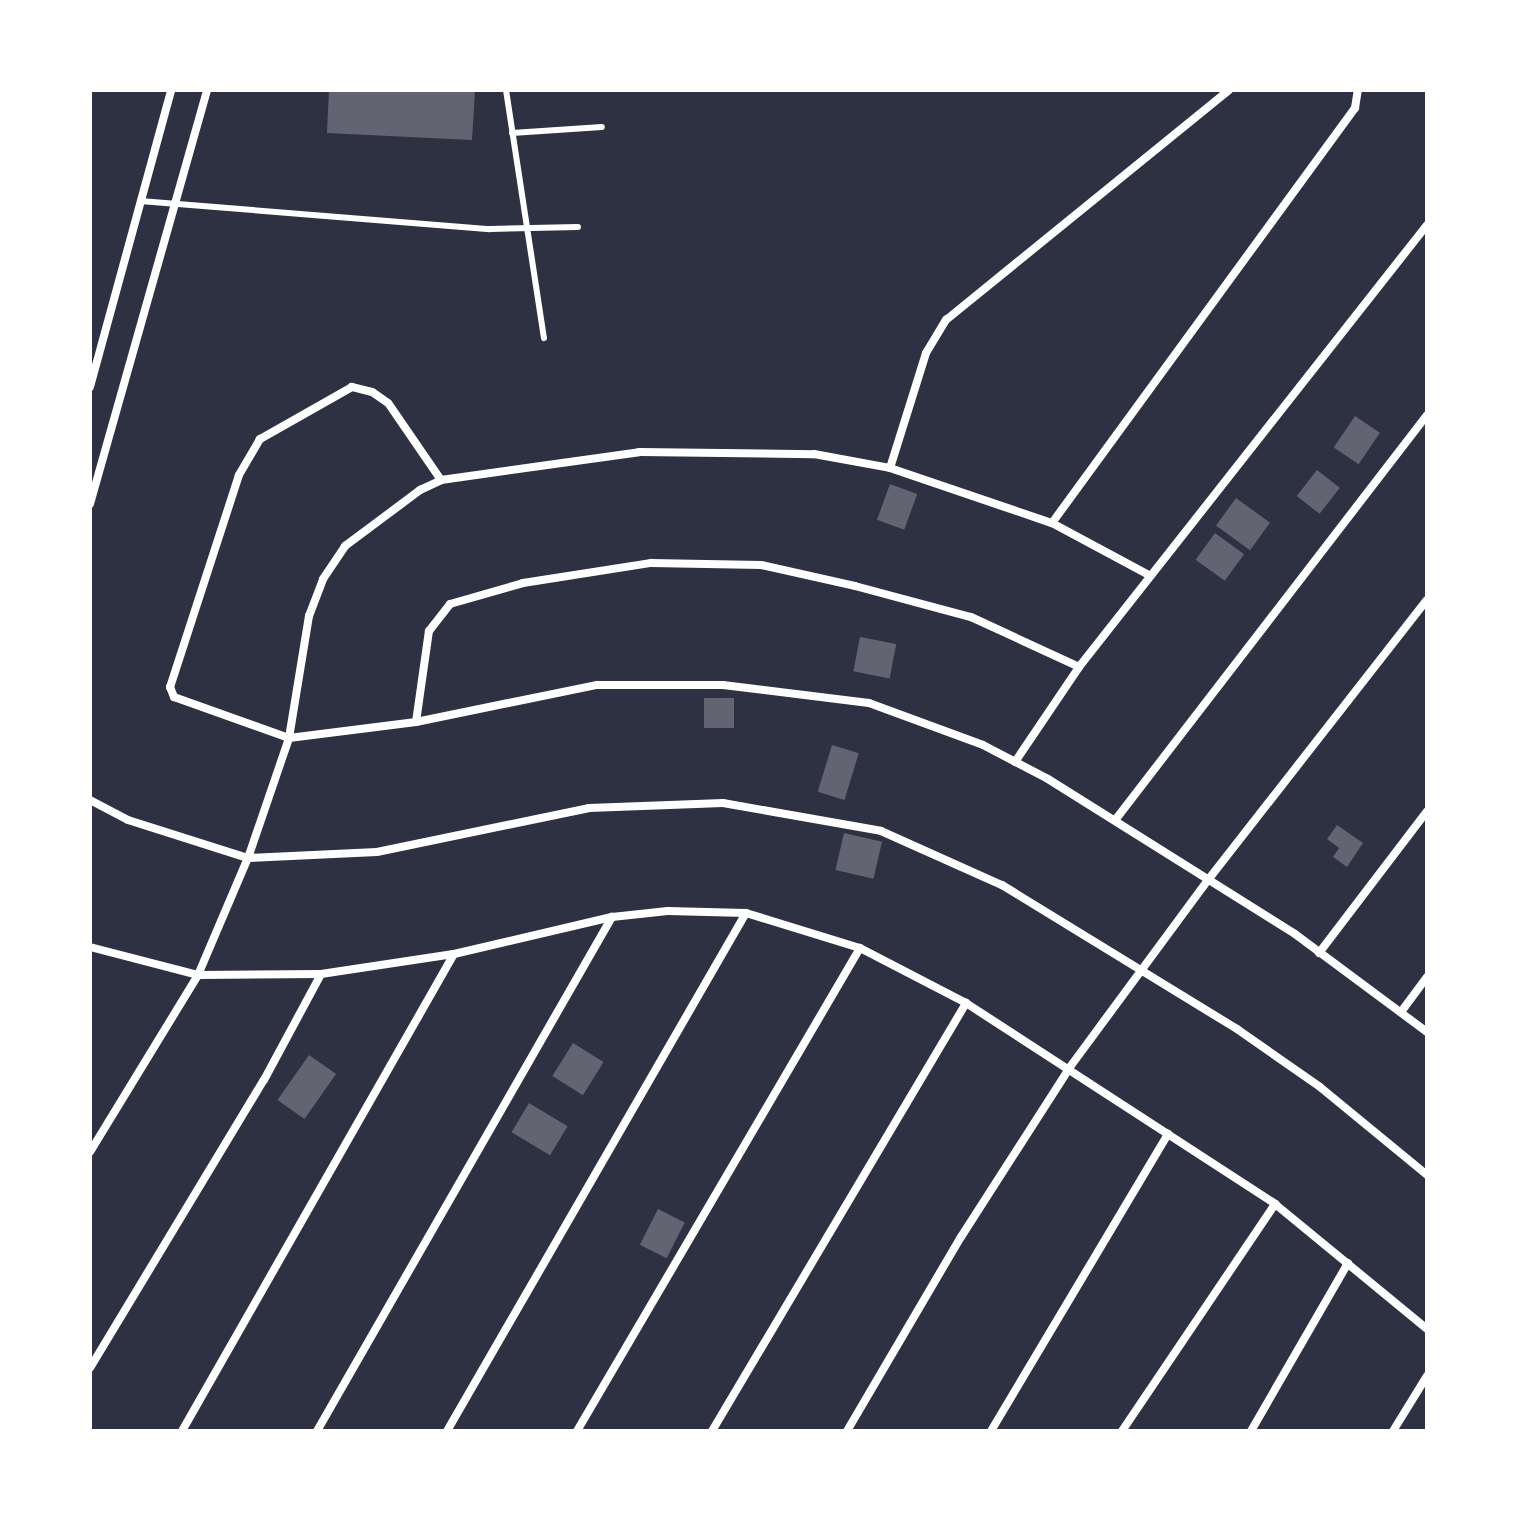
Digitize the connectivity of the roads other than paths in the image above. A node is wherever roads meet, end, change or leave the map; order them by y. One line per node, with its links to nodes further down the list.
1 (171, 90): 8 (street)
2 (207, 90): 9 (street)
3 (506, 90): 7 (lane)
4 (1229, 90): 16 (street)
5 (1358, 90): 19 (street)
6 (602, 127): 7 (lane)
7 (512, 133): 12 (lane)
8 (140, 201): 9 (lane); 14 (street)
9 (174, 204): 12 (lane); 18 (street)
10 (1427, 225): 20 (street)
11 (578, 227): 12 (lane)
12 (527, 229): 13 (lane)
13 (544, 338)
14 (90, 387)
15 (1427, 415): 28 (street)
16 (890, 468): 17 (street); 19 (street)
17 (441, 480): 24 (street); 24 (street)
18 (90, 504)
19 (1052, 523): 20 (street)
20 (1151, 576): 22 (street)
21 (1427, 600): 30 (street)
22 (1079, 667): 23 (street); 25 (street)
23 (416, 722): 24 (street); 25 (street)
24 (289, 738): 29 (street)
25 (1015, 762): 28 (street)
26 (90, 800): 29 (street)
27 (1427, 811): 35 (street)
28 (1116, 819): 30 (street)
29 (248, 858): 37 (street); 39 (street)
30 (1208, 880): 35 (street); 37 (street)
31 (746, 913): 32 (street); 34 (street); 55 (street)
32 (612, 917): 36 (street); 54 (street)
33 (90, 947): 39 (street)
34 (860, 948): 41 (street); 56 (street)
35 (1319, 953): 42 (street)
36 (454, 954): 38 (street); 53 (street)
37 (1142, 969): 44 (street); 47 (street)
38 (321, 974): 39 (street); 51 (street)
39 (198, 975): 46 (street)
40 (1427, 977): 42 (street)
41 (966, 1003): 44 (street); 57 (street)
42 (1401, 1012): 43 (street)
43 (1427, 1032)
44 (1070, 1067): 45 (street); 58 (street)
45 (1168, 1134): 48 (street); 59 (street)
46 (90, 1152)
47 (1427, 1175)
48 (1275, 1204): 49 (street); 60 (street)
49 (1348, 1263): 50 (street); 61 (street)
50 (1427, 1329)
51 (90, 1368)
52 (1427, 1376): 62 (street)
53 (182, 1431)
54 (317, 1431)
55 (447, 1431)
56 (577, 1431)
57 (712, 1431)
58 (847, 1431)
59 (991, 1431)
60 (1122, 1431)
61 (1251, 1431)
62 (1393, 1431)

